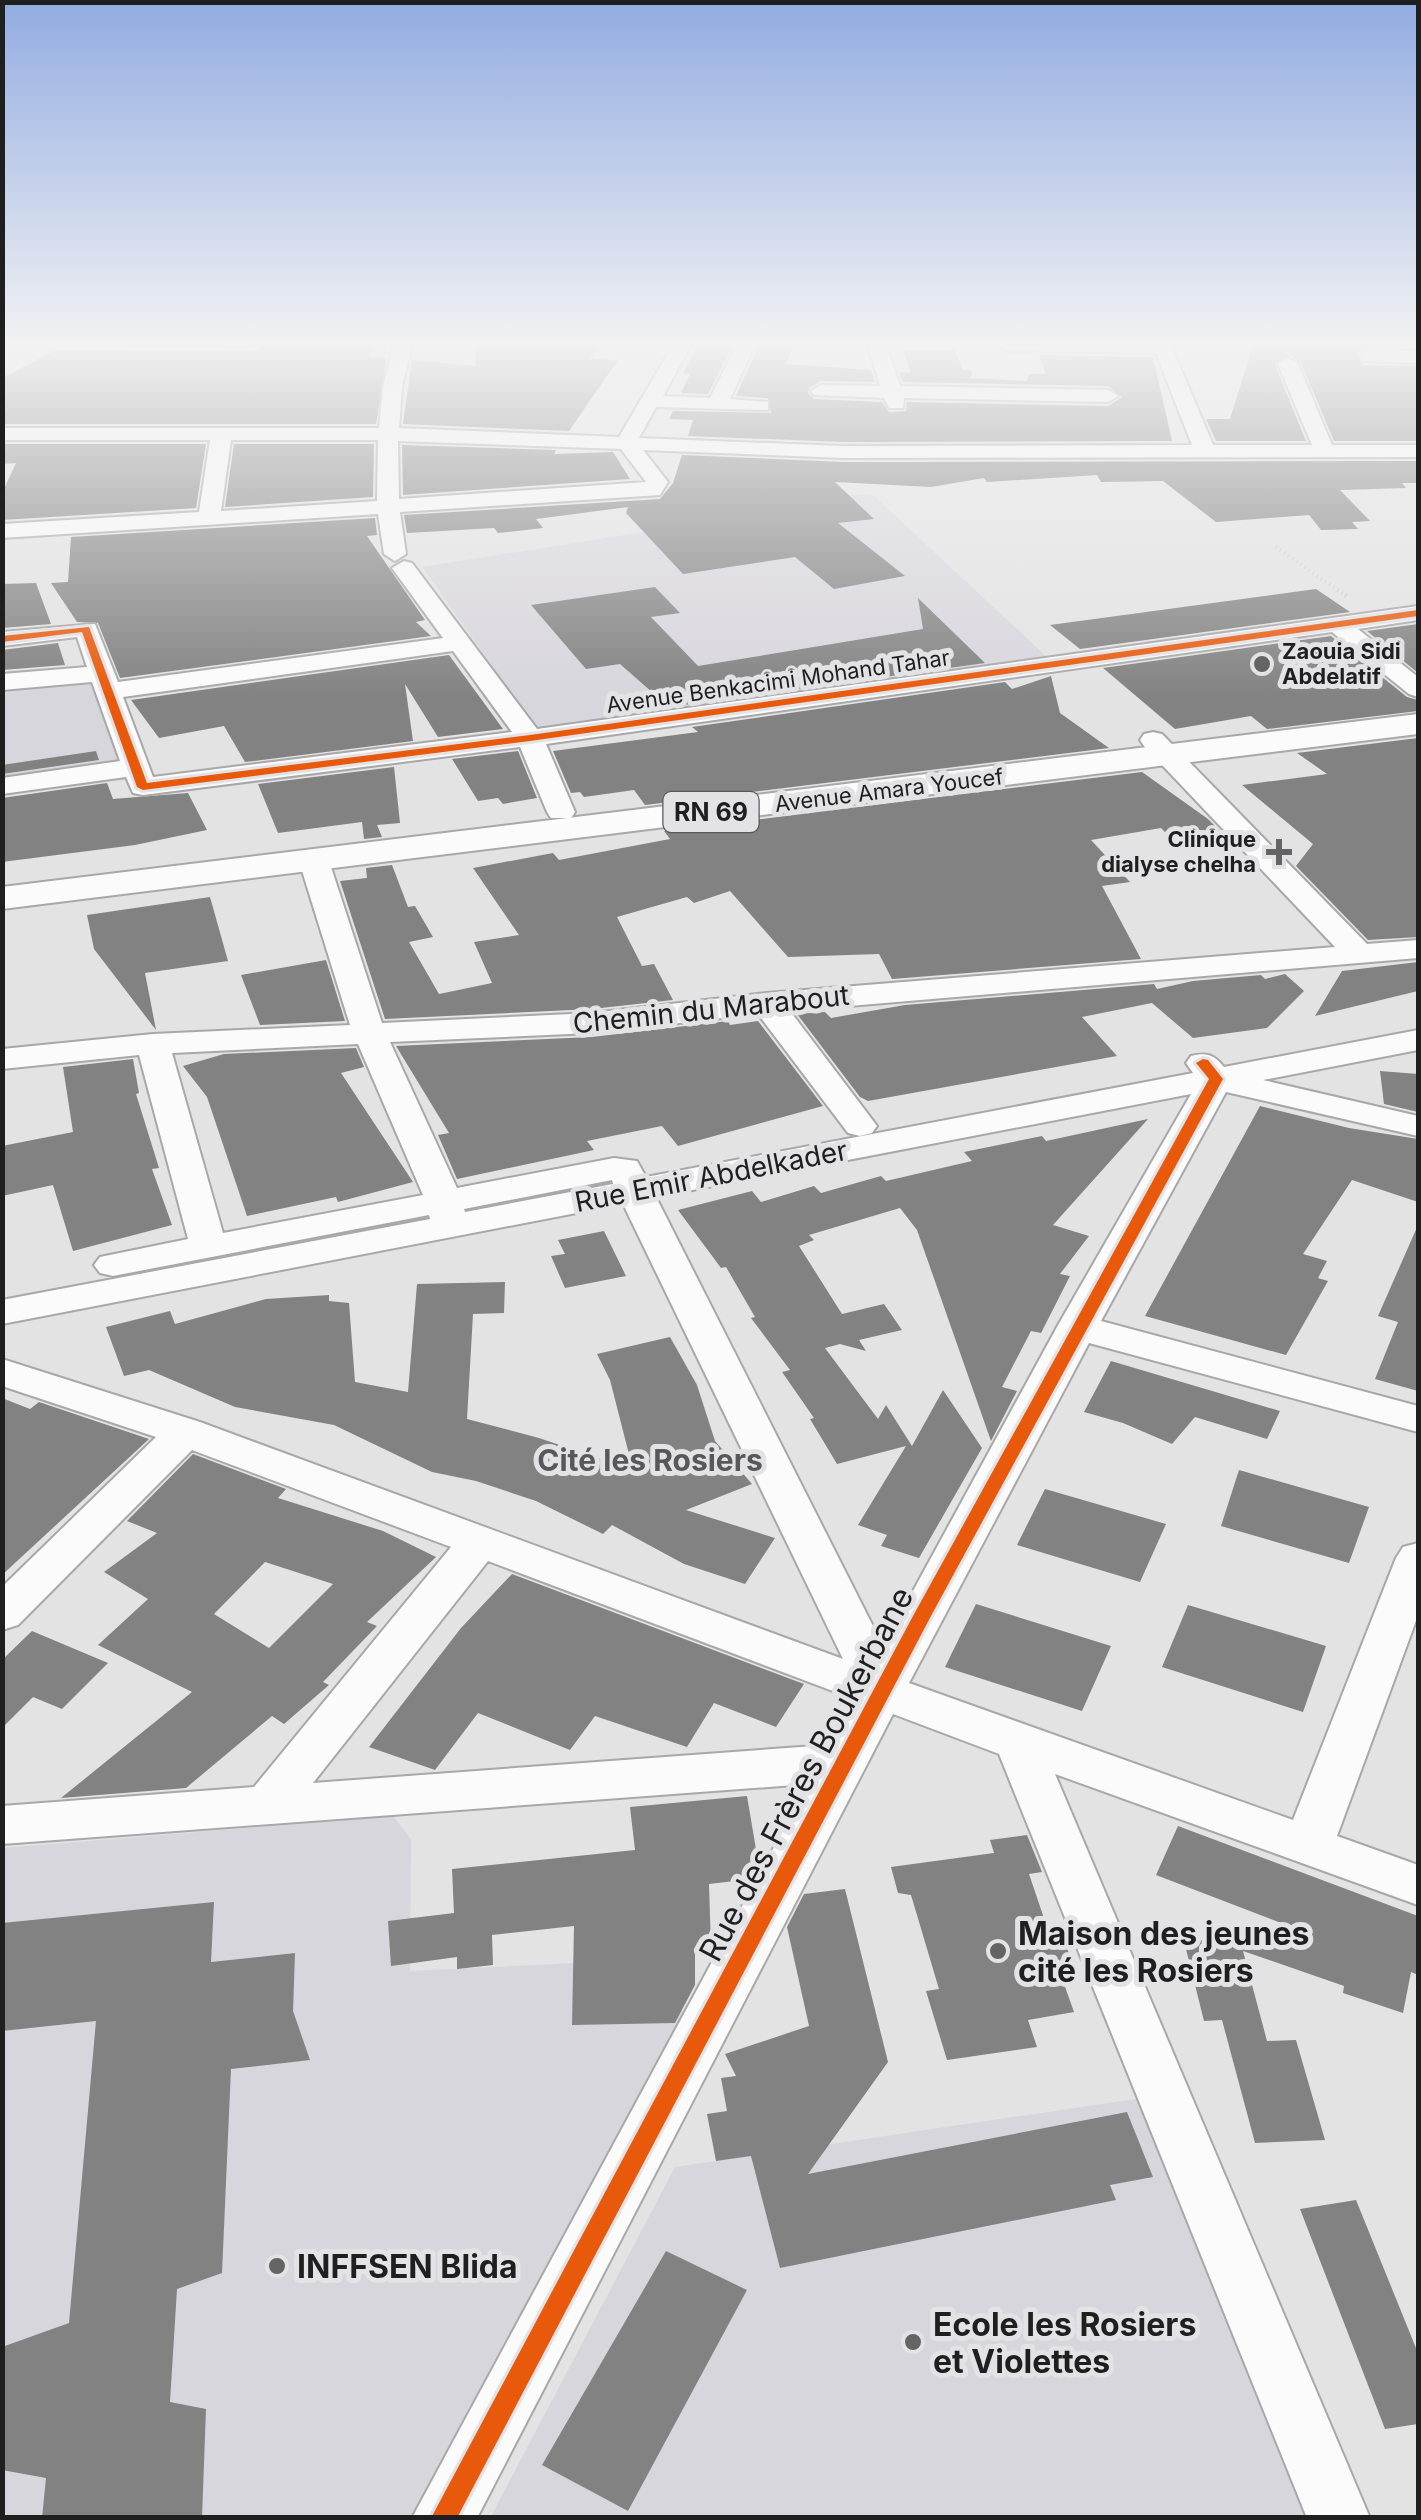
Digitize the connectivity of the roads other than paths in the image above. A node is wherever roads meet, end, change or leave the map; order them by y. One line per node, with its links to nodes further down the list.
1 (217, 463): 5 (street)
2 (390, 463): 4 (street)
3 (641, 463): 4 (street)
4 (391, 508): 5 (street); 11 (street)
5 (209, 518): 6 (street)
6 (7, 531): 7 (street)
7 (2, 561)
8 (1418, 613): 9 (street, Avenue Benkacimi Mohand Tahar)
9 (1338, 625): 14 (street); 17 (street, Avenue Benkacimi Mohand Tahar)
10 (2, 639): 13 (street)
11 (458, 643): 13 (street); 17 (street)
12 (2, 682): 13 (street)
13 (106, 682): 19 (street)
14 (1418, 689)
15 (1418, 708): 18 (main road, Avenue Amara Youcef / RN 69)
16 (1418, 724): 18 (main road, Avenue Amara Youcef / RN 69)
17 (530, 738): 19 (street, Avenue Benkacimi Mohand Tahar); 21 (street)
18 (1162, 748): 21 (main road, Avenue Amara Youcef / RN 69); 26 (street)
19 (140, 777): 20 (street, Avenue Benkacimi Mohand Tahar)
20 (2, 786)
21 (565, 821): 22 (main road, Avenue Amara Youcef / RN 69); 23 (main road, Avenue Amara Youcef / RN 69)
22 (314, 860): 24 (main road, Avenue Amara Youcef / RN 69); 29 (street)
23 (2, 879)
24 (2, 898)
25 (1418, 949): 26 (street, Chemin du Marabout)
26 (1359, 954): 27 (street, Chemin du Marabout)
27 (767, 1003): 29 (street, Chemin du Marabout); 34 (street)
28 (1418, 1024): 33 (street, Rue Emir Abdelkader)
29 (368, 1032): 31 (street, Chemin du Marabout); 37 (street)
30 (1418, 1040): 33 (street, Rue Emir Abdelkader)
31 (154, 1044): 32 (street, Chemin du Marabout); 38 (street)
32 (2, 1059)
33 (1210, 1071): 34 (street, Rue Emir Abdelkader); 35 (street); 36 (street, Rue Emir Abdelkader); 41 (street, Rue des Frères Boukerbane)
34 (860, 1126): 36 (street, Rue Emir Abdelkader)
35 (1418, 1126)
36 (628, 1179): 37 (street, Rue Emir Abdelkader); 48 (street)
37 (446, 1212): 38 (street, Rue Emir Abdelkader); 40 (street, Rue Emir Abdelkader)
38 (208, 1245): 39 (street, Rue Emir Abdelkader)
39 (2, 1288)
40 (2, 1312)
41 (1076, 1327): 43 (street); 48 (street, Rue des Frères Boukerbane)
42 (2, 1372): 44 (street)
43 (1418, 1418)
44 (185, 1432): 45 (street); 47 (street)
45 (480, 1541): 48 (street); 51 (street)
46 (1418, 1558): 53 (street)
47 (2, 1614)
48 (881, 1689): 49 (street); 50 (street, Rue des Frères Boukerbane)
49 (1018, 1742): 53 (street); 56 (street)
50 (840, 1763): 51 (street); 55 (street, Rue des Frères Boukerbane)
51 (270, 1802): 52 (street)
52 (2, 1825)
53 (1309, 1844): 54 (street)
54 (1418, 1885)
55 (443, 2518)
56 (1339, 2518)

